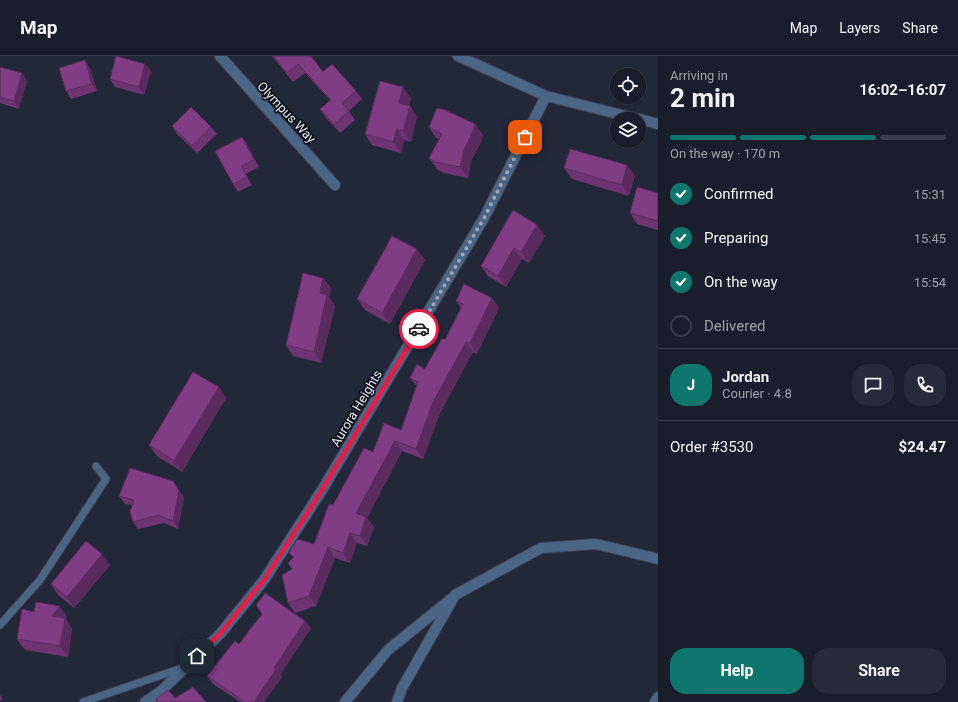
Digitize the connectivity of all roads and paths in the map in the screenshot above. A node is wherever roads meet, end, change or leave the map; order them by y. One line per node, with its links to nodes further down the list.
1 (220, 56): 7 (street, Olympus Way)
2 (458, 56): 3 (street)
3 (546, 96): 4 (street); 12 (street, Aurora Heights)
4 (610, 112)
5 (646, 121): 6 (street)
6 (658, 124)
7 (335, 185)
8 (96, 466): 11 (lane)
9 (658, 559): 10 (street)
10 (455, 595): 16 (street); 17 (street)
11 (0, 625)
12 (186, 667): 14 (lane); 15 (street, Aurora Heights)
13 (658, 697): 18 (street)
14 (84, 702)
15 (145, 702)
16 (345, 702)
17 (397, 702)
18 (655, 702)

